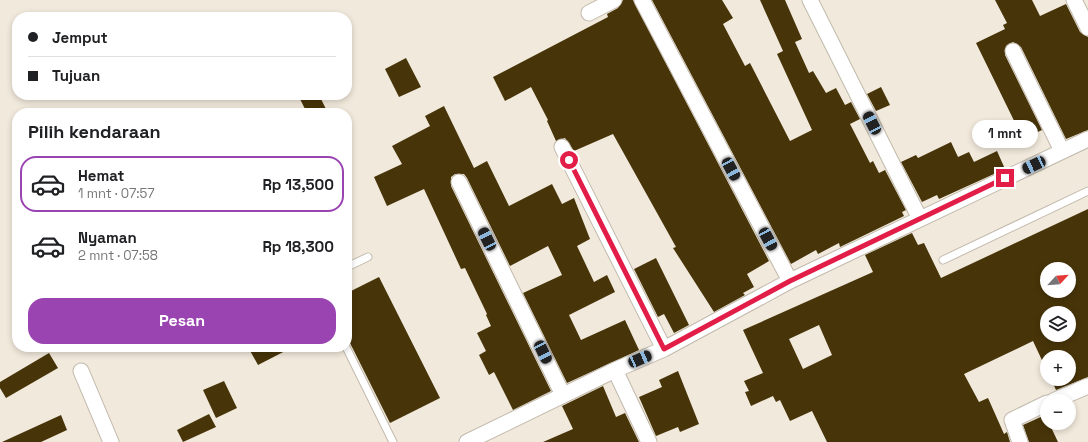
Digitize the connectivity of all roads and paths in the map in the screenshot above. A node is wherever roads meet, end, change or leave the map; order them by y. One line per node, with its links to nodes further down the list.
1 (614, 0): 5 (street)
2 (642, 0): 17 (street)
3 (810, 0): 13 (street)
4 (1074, 0): 6 (street)
5 (589, 13)
6 (1088, 28)
7 (1013, 51): 10 (street)
8 (1088, 139): 10 (street)
9 (562, 147): 18 (street)
10 (1062, 151): 13 (street)
11 (459, 182): 24 (street)
12 (1088, 191): 15 (lane)
13 (920, 219): 17 (street)
14 (368, 257): 16 (lane)
15 (943, 260)
16 (352, 265)
17 (790, 281): 18 (street)
18 (664, 349): 20 (street)
19 (348, 352): 27 (lane)
20 (615, 370): 24 (street); 29 (street)
21 (81, 371): 26 (street)
22 (1088, 386): 23 (street)
23 (1069, 394)
24 (564, 395): 28 (street)
25 (1040, 407): 30 (street)
26 (111, 442)
27 (393, 442)
28 (467, 442)
29 (648, 442)
30 (1020, 442)

